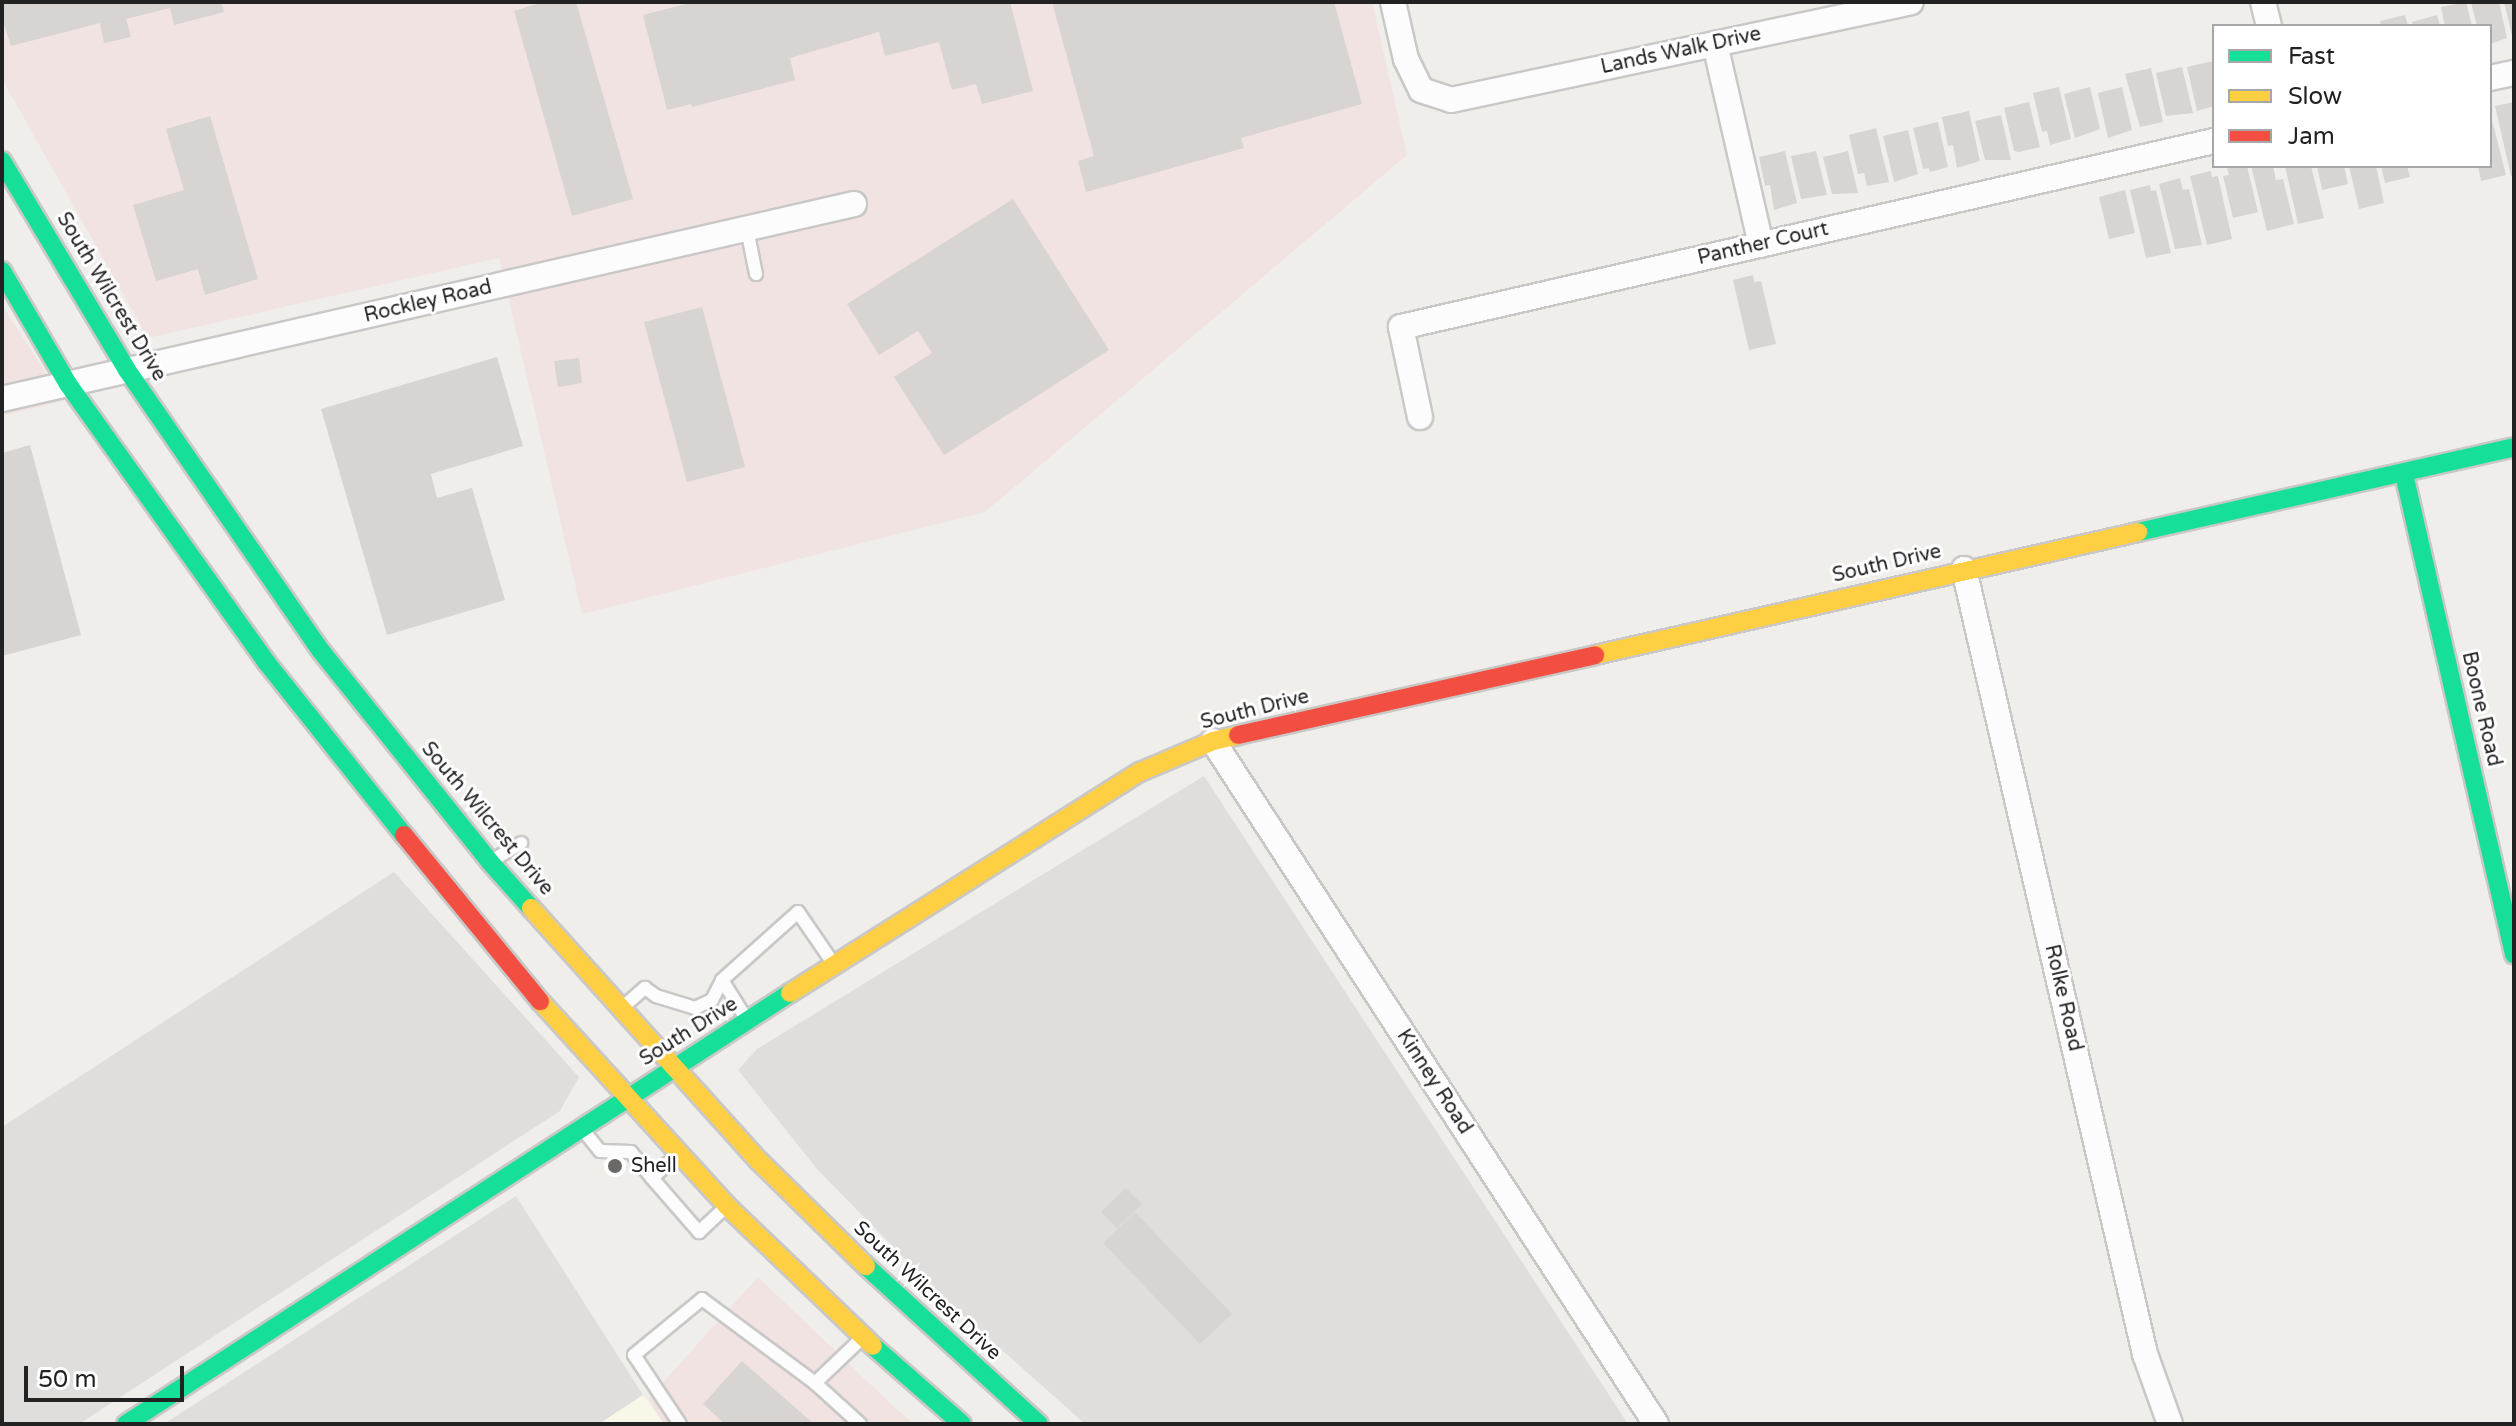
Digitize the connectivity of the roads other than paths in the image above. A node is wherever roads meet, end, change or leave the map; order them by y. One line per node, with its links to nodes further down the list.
1 (1393, 2): 6 (street, Lands Walk Drive)
2 (1911, 2): 4 (street, Lands Walk Drive)
3 (2263, 2): 5 (street)
4 (1854, 8): 6 (street, Lands Walk Drive)
5 (2268, 24)
6 (1715, 44): 13 (street)
7 (2514, 73): 8 (street)
8 (2492, 78)
9 (2212, 141): 13 (street, Panther Court)
10 (2, 161): 16 (main road, South Wilcrest Drive)
11 (854, 204): 12 (street, Rockley Road)
12 (747, 229): 15 (lane); 16 (street, Rockley Road)
13 (1761, 245): 19 (street, Panther Court)
14 (2, 271): 17 (main road)
15 (756, 274)
16 (127, 370): 17 (street, Rockley Road); 23 (main road, South Wilcrest Drive)
17 (68, 384): 18 (street, Rockley Road); 24 (main road)
18 (2, 399)
19 (1420, 417)
20 (2514, 447): 21 (main road, South Drive)
21 (2404, 474): 22 (main road, South Drive); 29 (main road, Boone Road)
22 (1964, 569): 25 (main road, South Drive); 48 (street, Rolke Road)
23 (307, 654): 24 (main road); 27 (main road, South Wilcrest Drive)
24 (267, 663): 28 (main road)
25 (1213, 741): 30 (main road, South Drive); 47 (street, Kinney Road)
26 (521, 843): 27 (lane)
27 (490, 862): 28 (main road); 32 (main road, South Wilcrest Drive)
28 (443, 885): 35 (main road)
29 (2514, 955)
30 (834, 965): 31 (lane); 33 (main road, South Drive)
31 (722, 980): 32 (lane); 33 (lane)
32 (622, 1008): 34 (main road, South Wilcrest Drive)
33 (748, 1020): 34 (main road, South Drive)
34 (673, 1068): 35 (main road, South Drive); 46 (main road, South Wilcrest Drive)
35 (625, 1098): 36 (main road, South Drive); 37 (main road)
36 (581, 1128): 38 (lane); 42 (main road, South Drive)
37 (678, 1154): 38 (lane); 39 (main road)
38 (652, 1178): 39 (lane)
39 (727, 1206): 40 (main road)
40 (868, 1332): 41 (lane); 45 (main road)
41 (815, 1383): 43 (lane); 44 (lane)
42 (126, 1424)
43 (680, 1424)
44 (860, 1424)
45 (962, 1424)
46 (1039, 1424)
47 (1656, 1424)
48 (2170, 1424)

